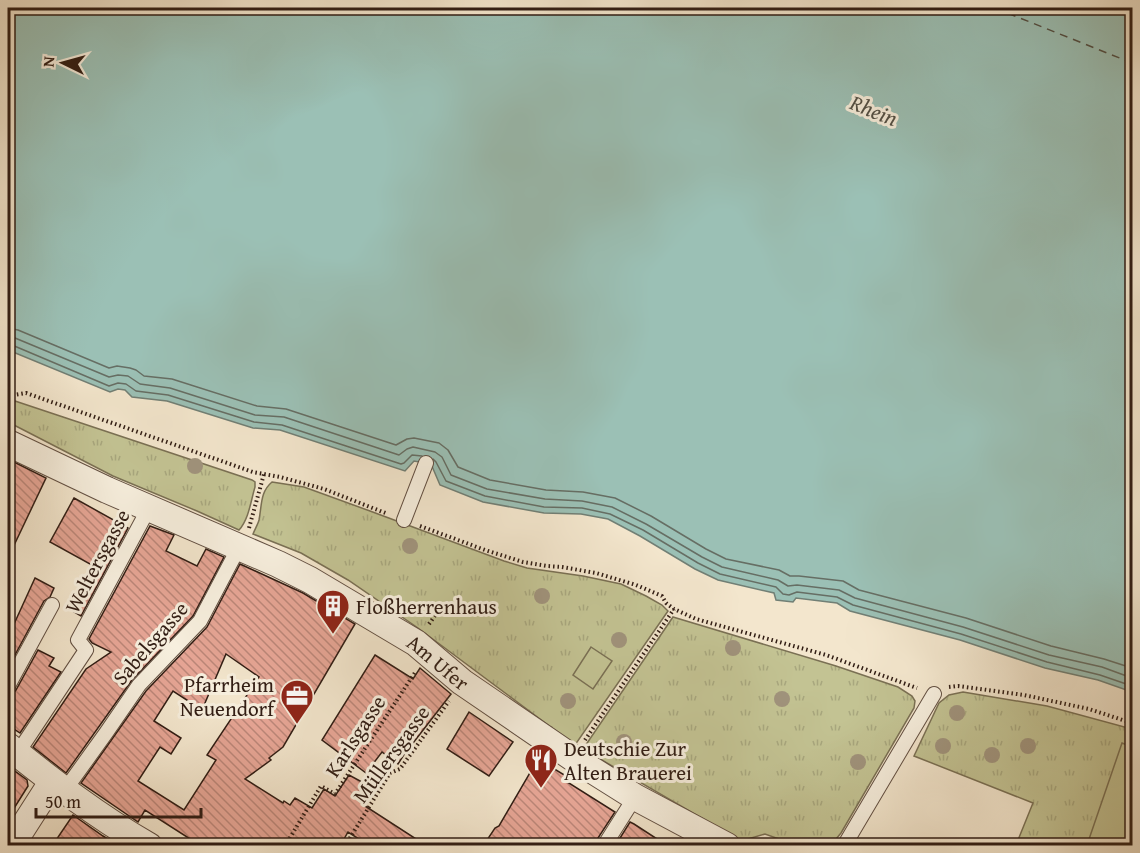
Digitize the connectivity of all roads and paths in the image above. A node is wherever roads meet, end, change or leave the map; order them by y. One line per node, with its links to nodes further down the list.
1 (8, 396): 4 (path)
2 (8, 443): 5 (street, Am Ufer)
3 (426, 463): 6 (lane)
4 (264, 474): 6 (path); 7 (path)
5 (149, 508): 7 (street, Am Ufer); 15 (lane, Weltersgasse)
6 (405, 520): 9 (path)
7 (239, 547): 11 (street, Am Ufer); 17 (lane, Sabelsgasse)
8 (52, 606): 13 (lane)
9 (674, 609): 10 (path); 16 (path)
10 (764, 639)
11 (428, 653): 12 (street, Am Ufer); 21 (path, Karlsgasse)
12 (462, 682): 16 (street, Am Ufer); 22 (path, Müllersgasse)
13 (8, 686)
14 (934, 694): 25 (lane)
15 (12, 750): 17 (street)
16 (573, 758): 18 (street, Am Ufer)
17 (58, 786): 19 (street); 20 (street)
18 (635, 797): 23 (lane); 24 (street, Am Ufer)
19 (11, 846)
20 (149, 846)
21 (285, 846)
22 (345, 846)
23 (604, 846)
24 (727, 846)
25 (844, 846)

